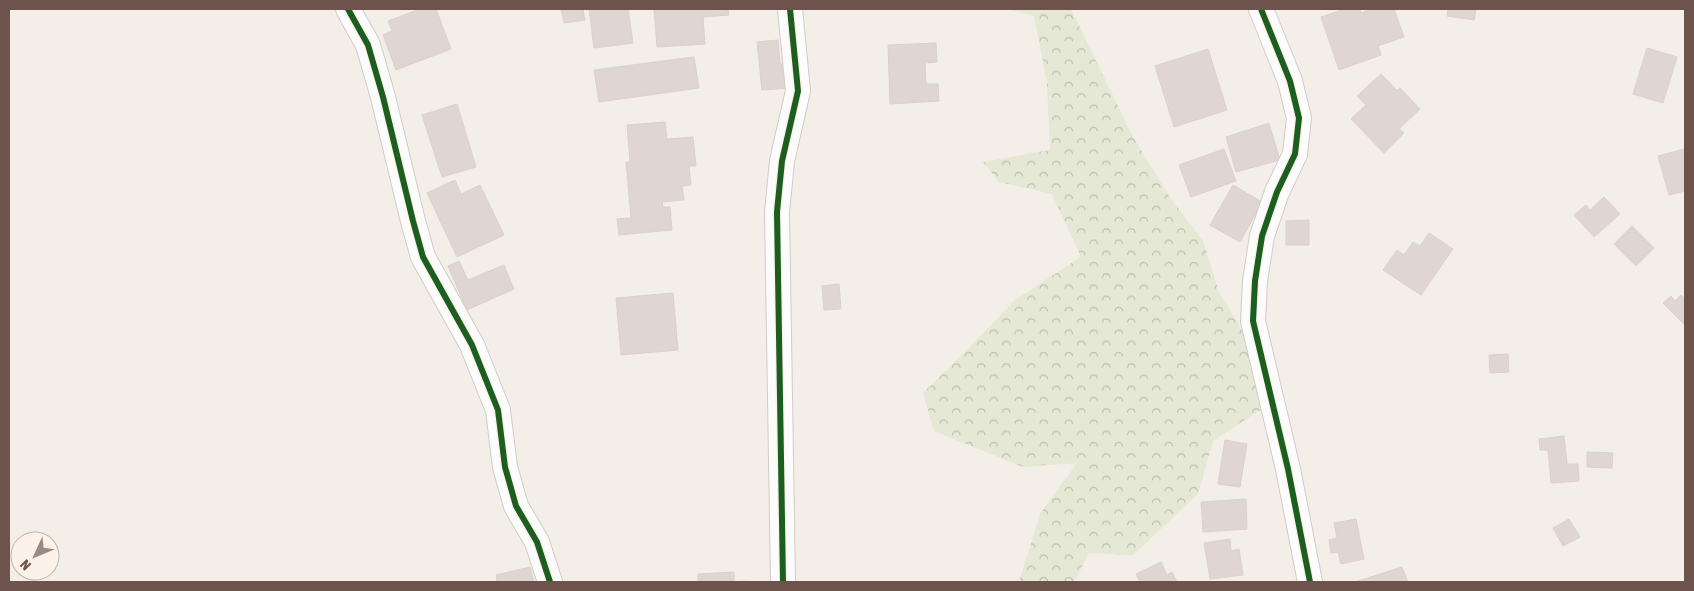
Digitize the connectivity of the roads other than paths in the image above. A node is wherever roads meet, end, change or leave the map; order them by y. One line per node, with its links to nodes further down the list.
1 (348, 9): 4 (street)
2 (790, 9): 5 (street)
3 (1261, 9): 6 (street)
4 (550, 582)
5 (782, 582)
6 (1310, 582)

